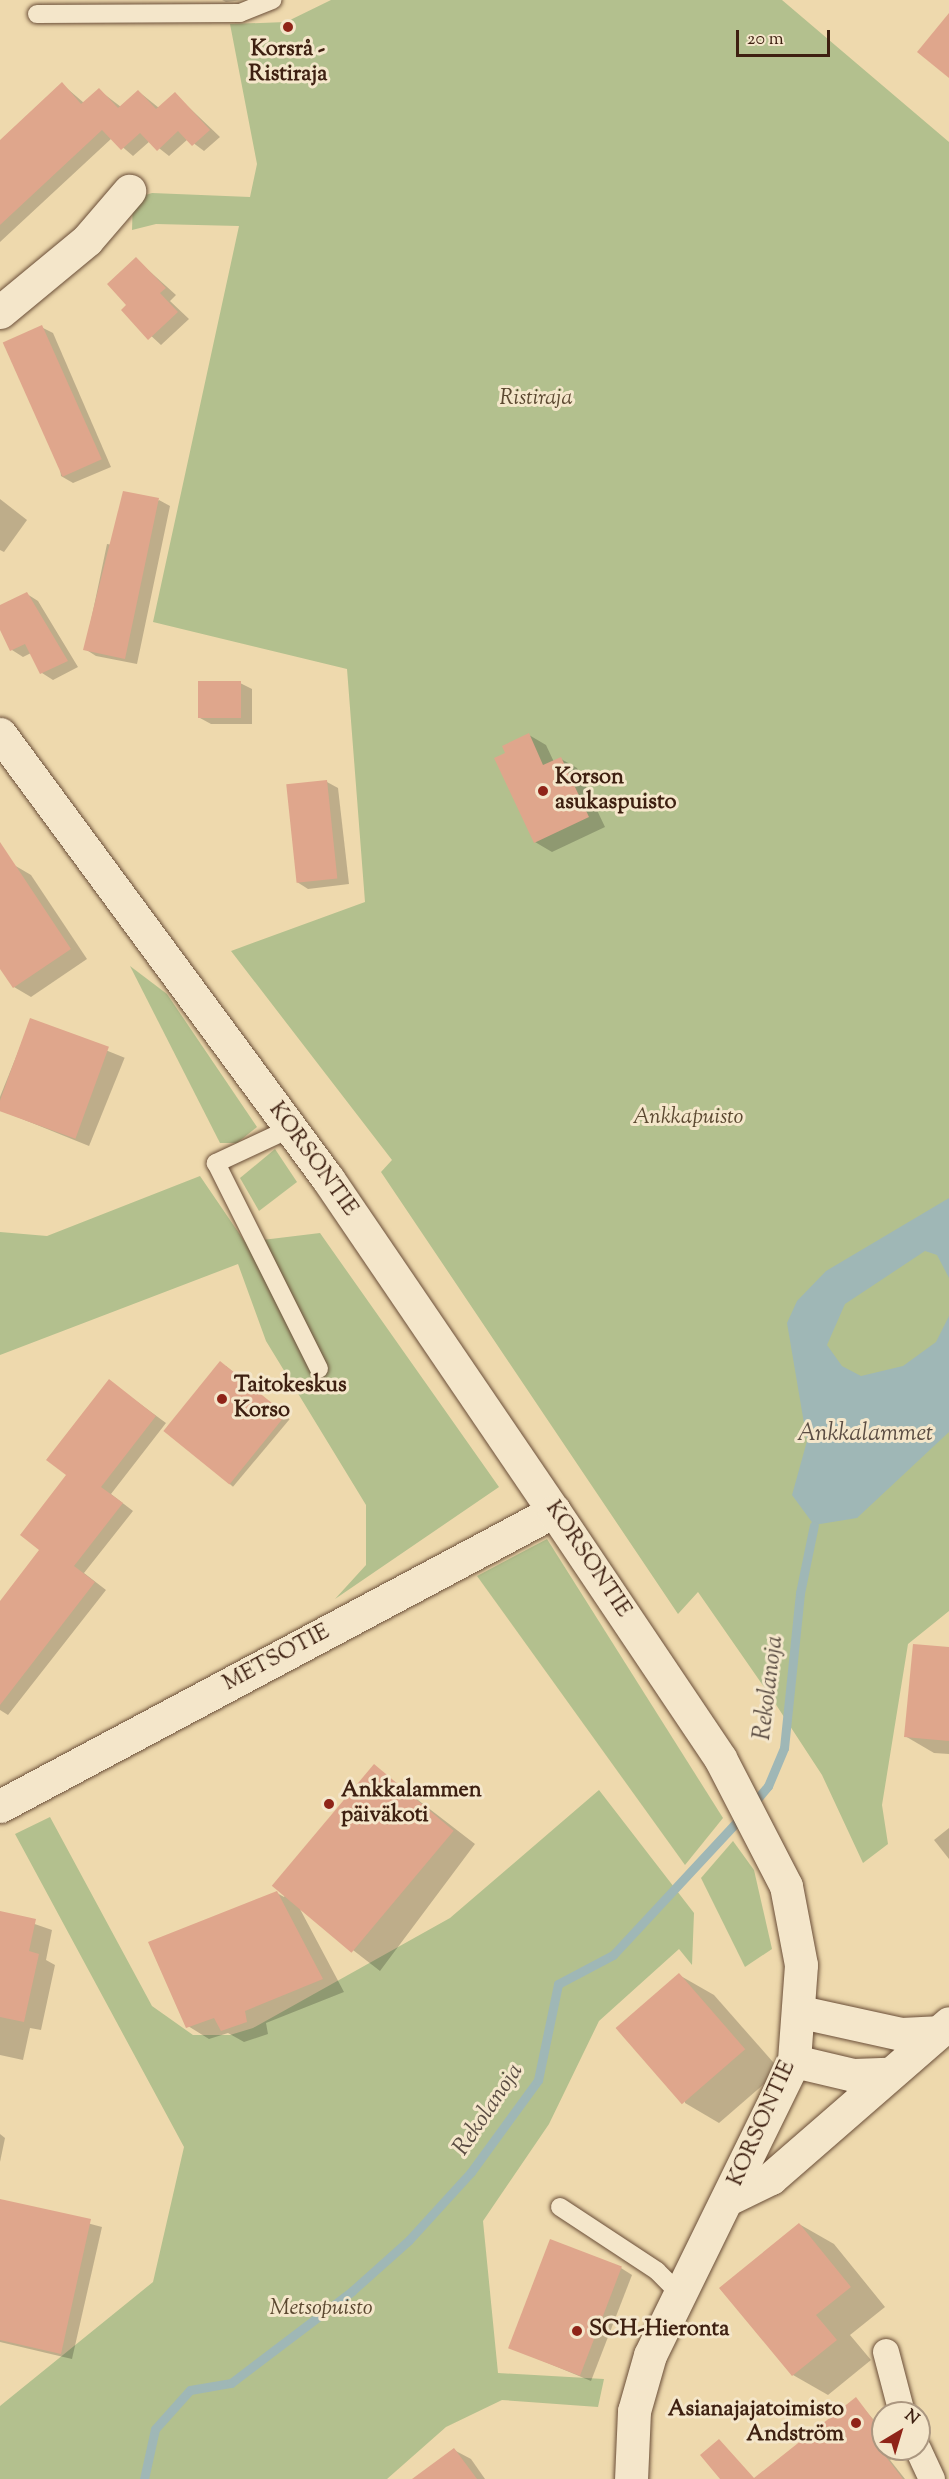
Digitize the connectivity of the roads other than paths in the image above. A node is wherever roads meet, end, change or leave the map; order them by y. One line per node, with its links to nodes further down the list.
1 (273, 0): 2 (lane)
2 (37, 14)
3 (129, 190): 4 (main road)
4 (0, 312)
5 (0, 734): 6 (main road, KORSONTIE)
6 (289, 1129): 7 (lane); 8 (main road, KORSONTIE)
7 (319, 1369)
8 (554, 1511): 9 (main road, METSOTIE); 10 (main road, KORSONTIE)
9 (0, 1806)
10 (801, 2012): 11 (main road); 12 (main road, KORSONTIE)
11 (943, 2027): 13 (main road)
12 (794, 2061): 13 (main road); 14 (main road, KORSONTIE)
13 (888, 2074): 14 (main road)
14 (728, 2199): 16 (main road, KORSONTIE)
15 (560, 2207): 16 (lane)
16 (677, 2291): 20 (main road, KORSONTIE)
17 (886, 2352): 18 (street)
18 (899, 2401)
19 (924, 2461): 21 (street)
20 (631, 2479)
21 (932, 2479)

